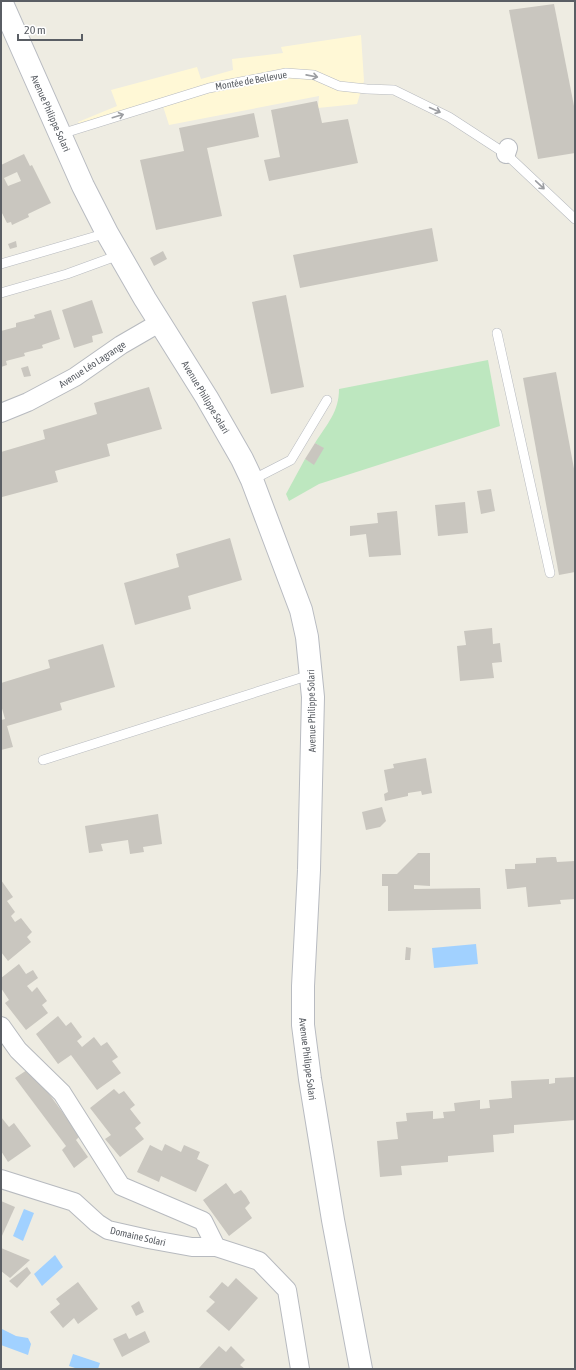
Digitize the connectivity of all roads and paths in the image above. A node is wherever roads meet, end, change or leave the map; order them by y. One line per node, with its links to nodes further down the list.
1 (1, 1): 2 (main road, Avenue Philippe Solari)
2 (6, 25): 3 (main road, Avenue Philippe Solari)
3 (71, 131): 4 (lane, Montée de Bellevue, one-way to 4); 5 (main road, Avenue Philippe Solari)
4 (575, 219)
5 (107, 233): 6 (main road, Avenue Philippe Solari); 7 (lane)
6 (119, 254): 8 (lane); 9 (main road, Avenue Philippe Solari)
7 (1, 264)
8 (1, 293)
9 (159, 323): 12 (street, Avenue Léo Lagrange); 13 (main road, Avenue Philippe Solari)
10 (497, 333): 14 (lane)
11 (327, 400): 13 (lane)
12 (1, 413)
13 (252, 480): 15 (main road, Avenue Philippe Solari)
14 (550, 573)
15 (312, 675): 16 (lane); 21 (main road, Avenue Philippe Solari)
16 (43, 760)
17 (1, 1026): 19 (street)
18 (1, 1179): 19 (street, Domaine Solari)
19 (216, 1247): 20 (street, Domaine Solari)
20 (300, 1369)
21 (361, 1369)

